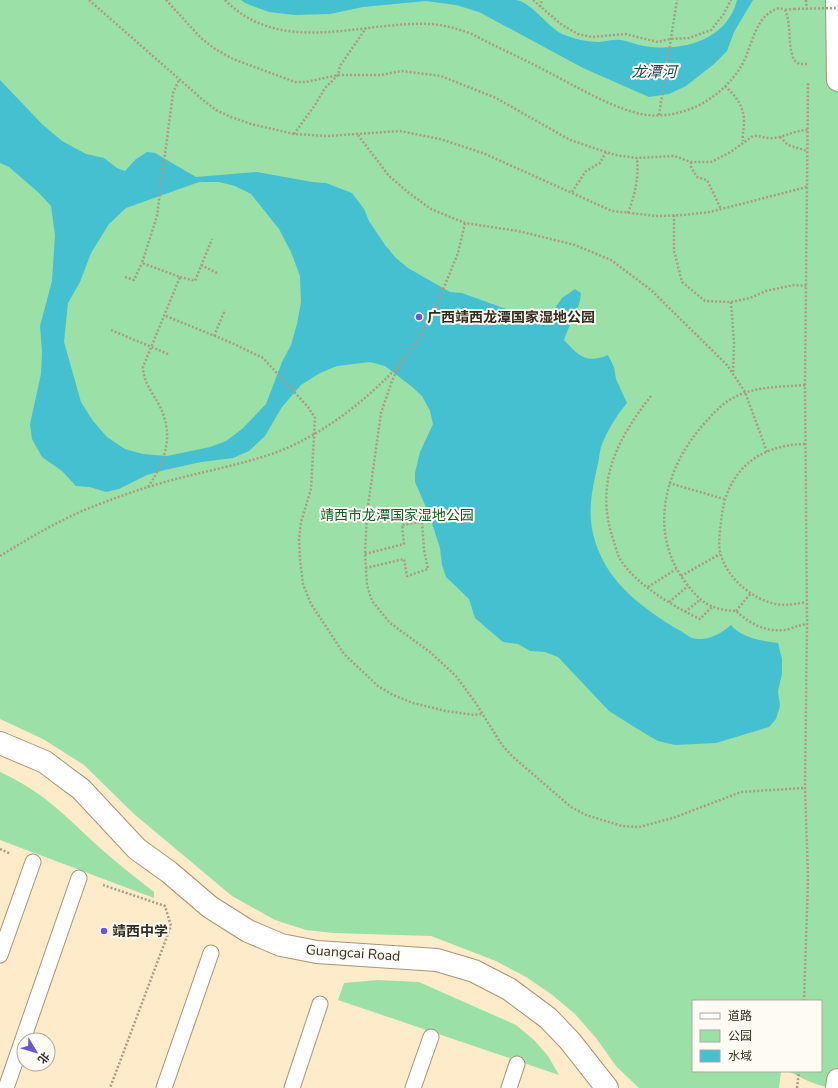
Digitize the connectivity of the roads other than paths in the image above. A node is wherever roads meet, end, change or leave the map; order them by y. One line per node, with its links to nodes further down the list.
1 (837, 0): 2 (street)
2 (837, 41): 3 (street)
3 (838, 80)
4 (0, 743): 18 (street, Guangcai Road)
5 (32, 862): 8 (lane)
6 (79, 878): 13 (lane)
7 (210, 953): 14 (lane)
8 (0, 955)
9 (320, 1004): 15 (lane)
10 (431, 1037): 16 (lane)
11 (517, 1064): 17 (lane)
12 (838, 1080): 19 (street)
13 (6, 1088)
14 (164, 1088)
15 (292, 1088)
16 (413, 1088)
17 (509, 1088)
18 (607, 1088)
19 (837, 1088)

